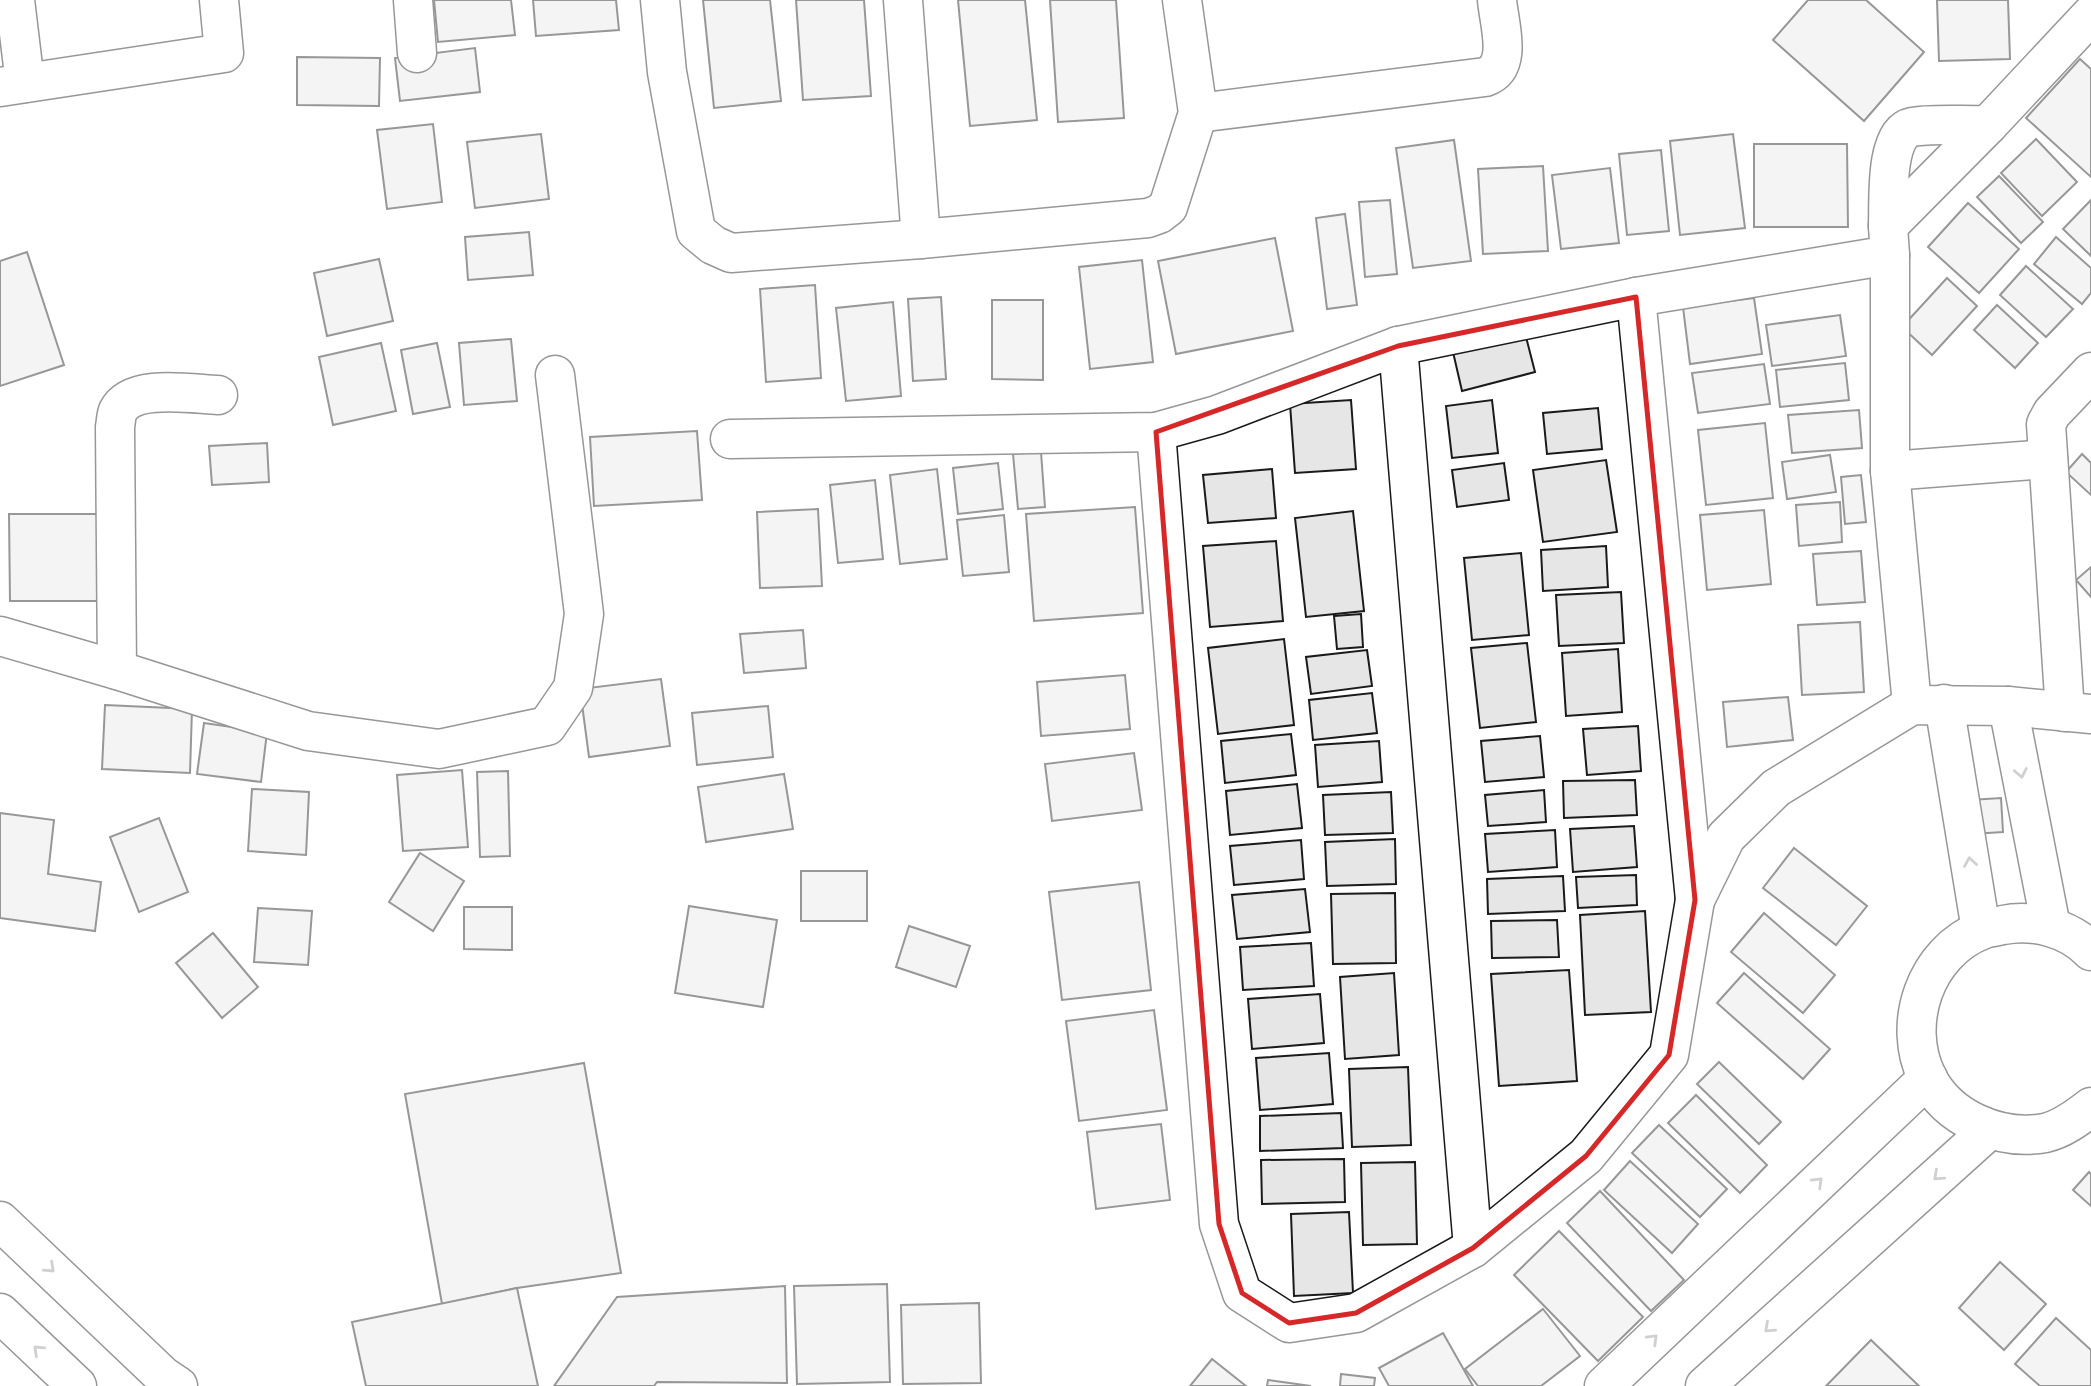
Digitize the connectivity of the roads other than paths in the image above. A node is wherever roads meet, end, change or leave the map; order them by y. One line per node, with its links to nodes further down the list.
1 (15, 0): 11 (street)
2 (219, 0): 11 (street)
3 (412, 0): 10 (street)
4 (660, 0): 14 (street)
5 (903, 0): 14 (street)
6 (1182, 0): 12 (street)
7 (1497, 0): 12 (street)
8 (2066, 0): 9 (street)
9 (2078, 28): 13 (street)
10 (417, 53)
11 (13, 85)
12 (1198, 113): 14 (street)
13 (1988, 125): 15 (street); 15 (street)
14 (921, 239)
15 (1889, 240): 16 (street); 24 (street)
16 (1636, 297): 17 (street); 30 (street)
17 (1398, 346): 21 (street); 38 (street)
18 (2091, 372): 23 (street)
19 (555, 375): 26 (street)
20 (218, 395): 26 (street)
21 (1156, 432): 22 (street); 38 (street)
22 (730, 439)
23 (2048, 459): 24 (street); 29 (street)
24 (1890, 471): 27 (street)
25 (0, 636): 26 (street)
26 (117, 670)
27 (1928, 705): 28 (street); 30 (street); 32 (street, one-way to 27)
28 (2008, 706): 29 (street); 31 (street, one-way to 31)
29 (2078, 713)
30 (1695, 900): 38 (street)
31 (2052, 927): 32 (street); 33 (street)
32 (1982, 930): 34 (street)
33 (2091, 951)
34 (1928, 1078): 36 (street); 42 (street, one-way to 34)
35 (2085, 1124): 36 (street)
36 (1989, 1130): 43 (street, one-way to 43)
37 (0, 1221): 41 (street, one-way to 41)
38 (1473, 1248)
39 (0, 1313): 40 (street, one-way to 39)
40 (77, 1386)
41 (178, 1386)
42 (1604, 1386)
43 (1704, 1386)

